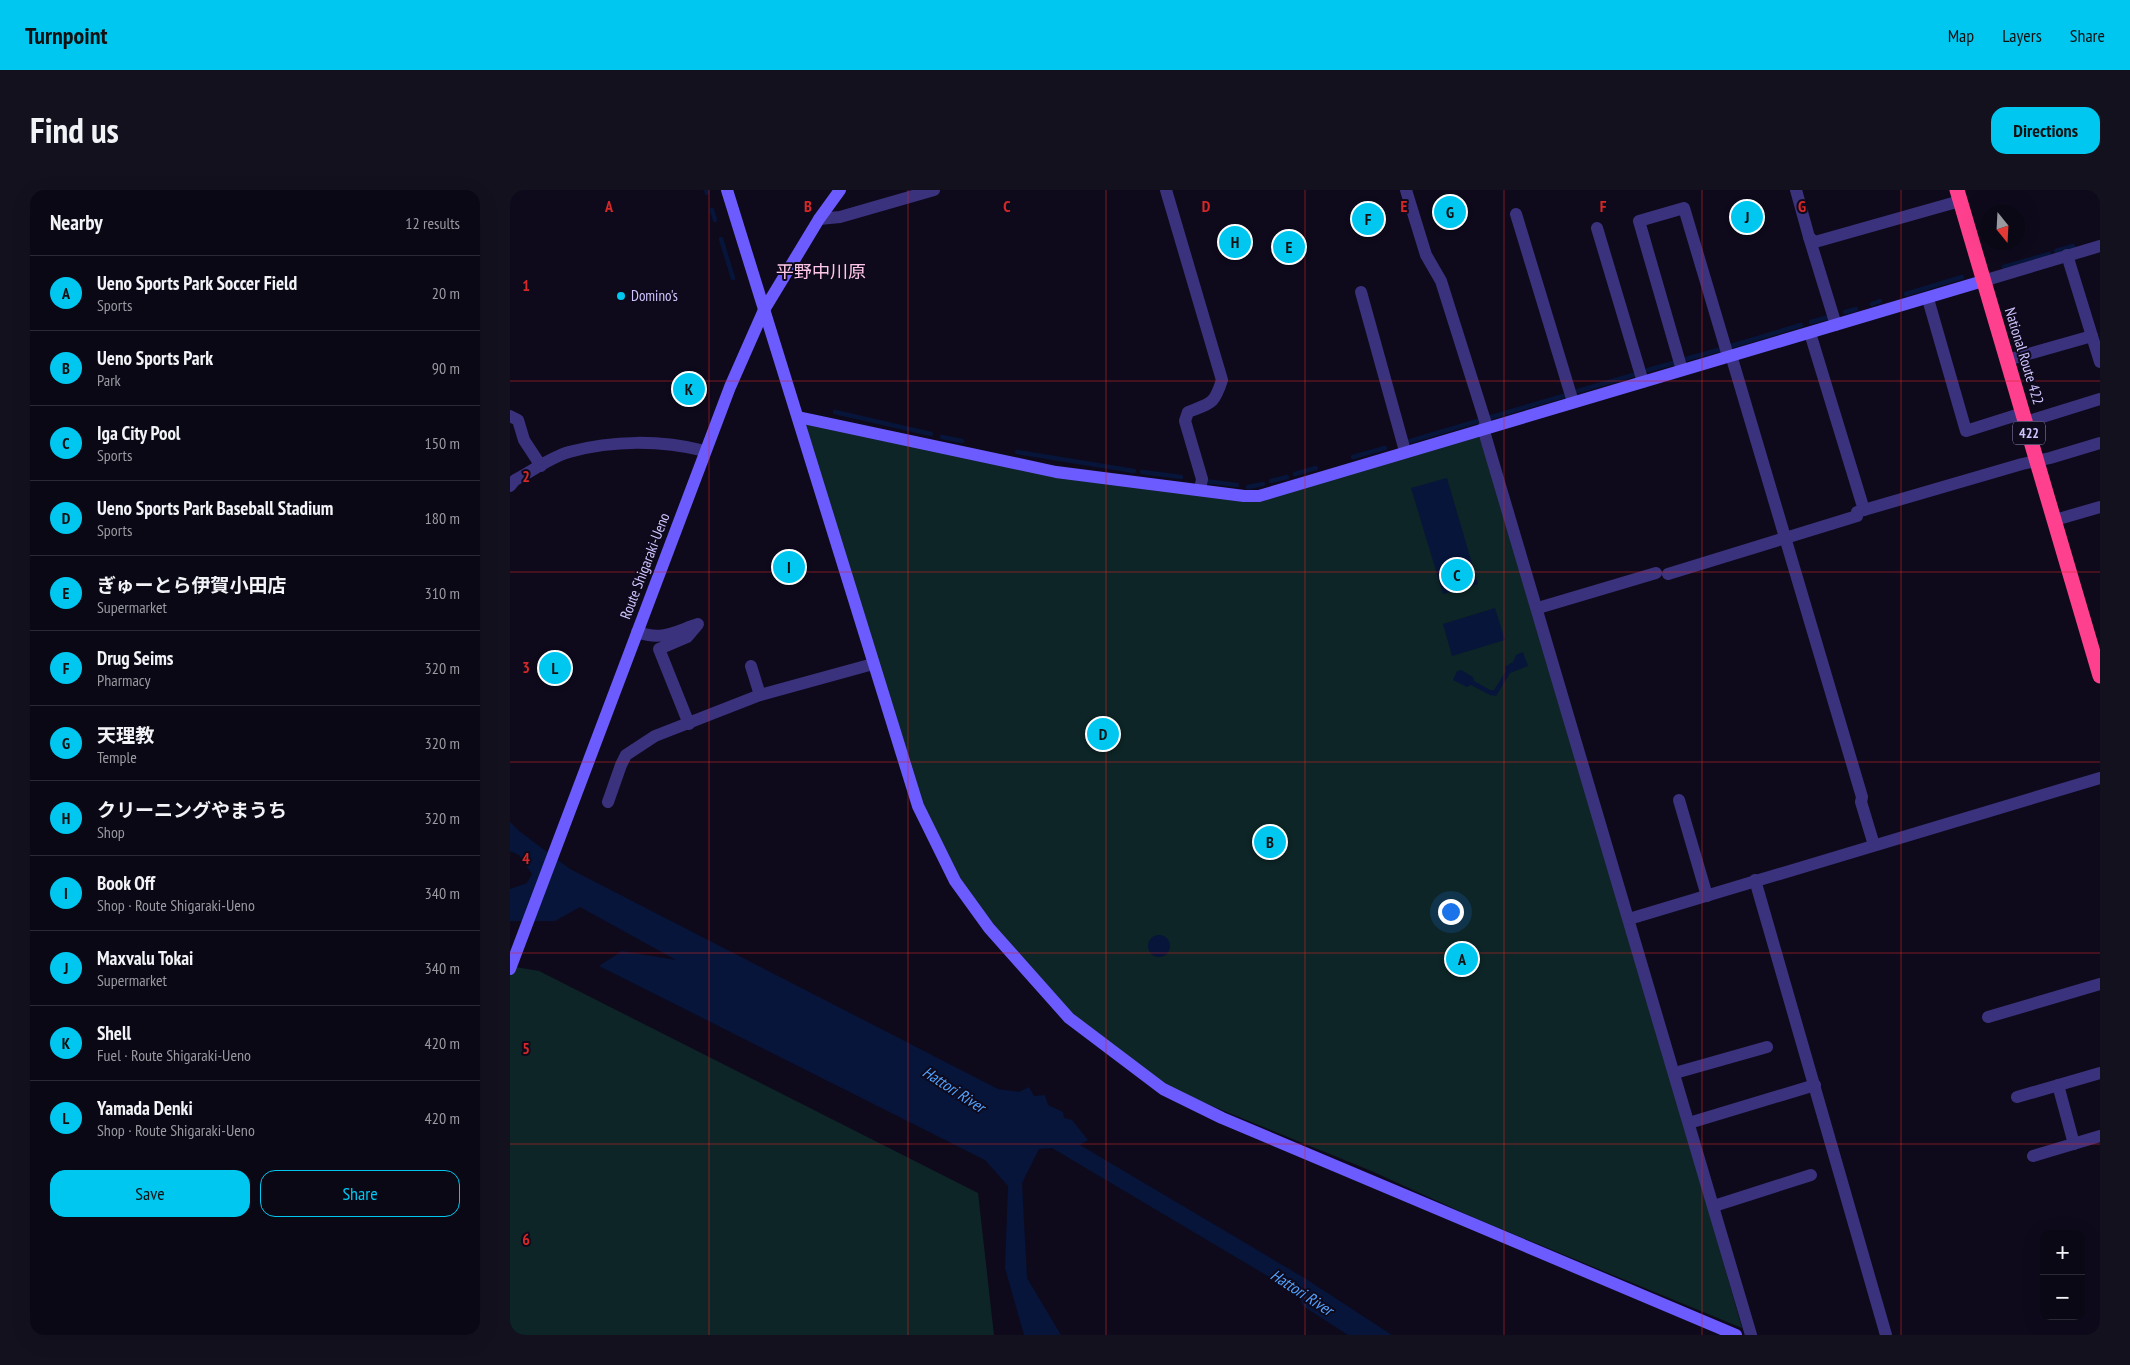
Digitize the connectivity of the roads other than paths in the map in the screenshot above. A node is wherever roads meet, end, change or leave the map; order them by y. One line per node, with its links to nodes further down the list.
1 (727, 190): 18 (street)
2 (840, 190): 10 (street, Route Shigaraki-Ueno)
3 (934, 190): 7 (street)
4 (1166, 190): 39 (street)
5 (1406, 190): 32 (street)
6 (1796, 190): 12 (street)
7 (897, 195): 10 (street)
8 (1958, 195): 12 (street); 15 (highway, National Route 422 / 422)
9 (1516, 214): 28 (street)
10 (819, 218): 18 (street, Route Shigaraki-Ueno)
11 (1597, 228): 26 (street)
12 (1810, 237): 19 (street)
13 (2100, 246): 14 (street)
14 (2068, 255): 15 (street); 21 (street)
15 (1984, 281): 17 (street); 23 (highway, National Route 422 / 422)
16 (1361, 292): 35 (street)
17 (1928, 299): 19 (street); 31 (street)
18 (764, 310): 30 (street); 34 (street, Route Shigaraki-Ueno)
19 (1836, 325): 20 (street)
20 (1810, 333): 22 (street); 41 (street)
21 (2092, 336): 23 (street); 24 (street)
22 (1729, 356): 25 (street); 25 (street); 43 (street)
23 (2007, 360): 31 (highway, National Route 422 / 422)
24 (2100, 362)
25 (1682, 370): 26 (street)
26 (1643, 382): 28 (street)
27 (2100, 399): 31 (street)
28 (1573, 402): 32 (street)
29 (510, 416): 37 (street)
30 (798, 416): 39 (street); 47 (street)
31 (2024, 417): 36 (highway, National Route 422 / 422)
32 (1485, 428): 35 (street); 44 (street)
33 (2100, 443): 36 (street)
34 (705, 451): 37 (street); 45 (street, Route Shigaraki-Ueno)
35 (1405, 452): 39 (street)
36 (2037, 460): 41 (street); 42 (highway, National Route 422 / 422)
37 (541, 466): 38 (street)
38 (510, 486)
39 (1200, 490)
40 (2100, 507): 42 (street)
41 (1864, 510): 43 (street)
42 (2055, 520): 46 (highway, National Route 422 / 422)
43 (1785, 538): 44 (street); 55 (street)
44 (1538, 608): 58 (street)
45 (637, 632): 51 (street); 59 (street, Route Shigaraki-Ueno)
46 (2094, 636): 49 (highway, National Route 422 / 422)
47 (873, 664): 50 (street); 74 (street)
48 (751, 666): 50 (street)
49 (2100, 676)
50 (760, 695): 51 (street)
51 (689, 724): 54 (street)
52 (2100, 778): 55 (street)
53 (1679, 800): 57 (street)
54 (608, 802)
55 (1874, 845): 56 (street)
56 (1755, 880): 57 (street); 65 (street)
57 (1707, 896): 58 (street)
58 (1629, 919): 63 (street)
59 (510, 969)
60 (2100, 984): 61 (street)
61 (1988, 1017)
62 (1767, 1046): 63 (street)
63 (1675, 1073): 68 (street)
64 (2100, 1073): 66 (street)
65 (1815, 1085): 68 (street); 76 (street)
66 (2058, 1085): 67 (street); 70 (street)
67 (2017, 1097)
68 (1689, 1123): 73 (street)
69 (2100, 1136): 70 (street)
70 (2074, 1144): 71 (street)
71 (2033, 1156)
72 (1811, 1175): 73 (street)
73 (1714, 1206): 75 (street)
74 (1736, 1335)
75 (1751, 1335)
76 (1886, 1335)

